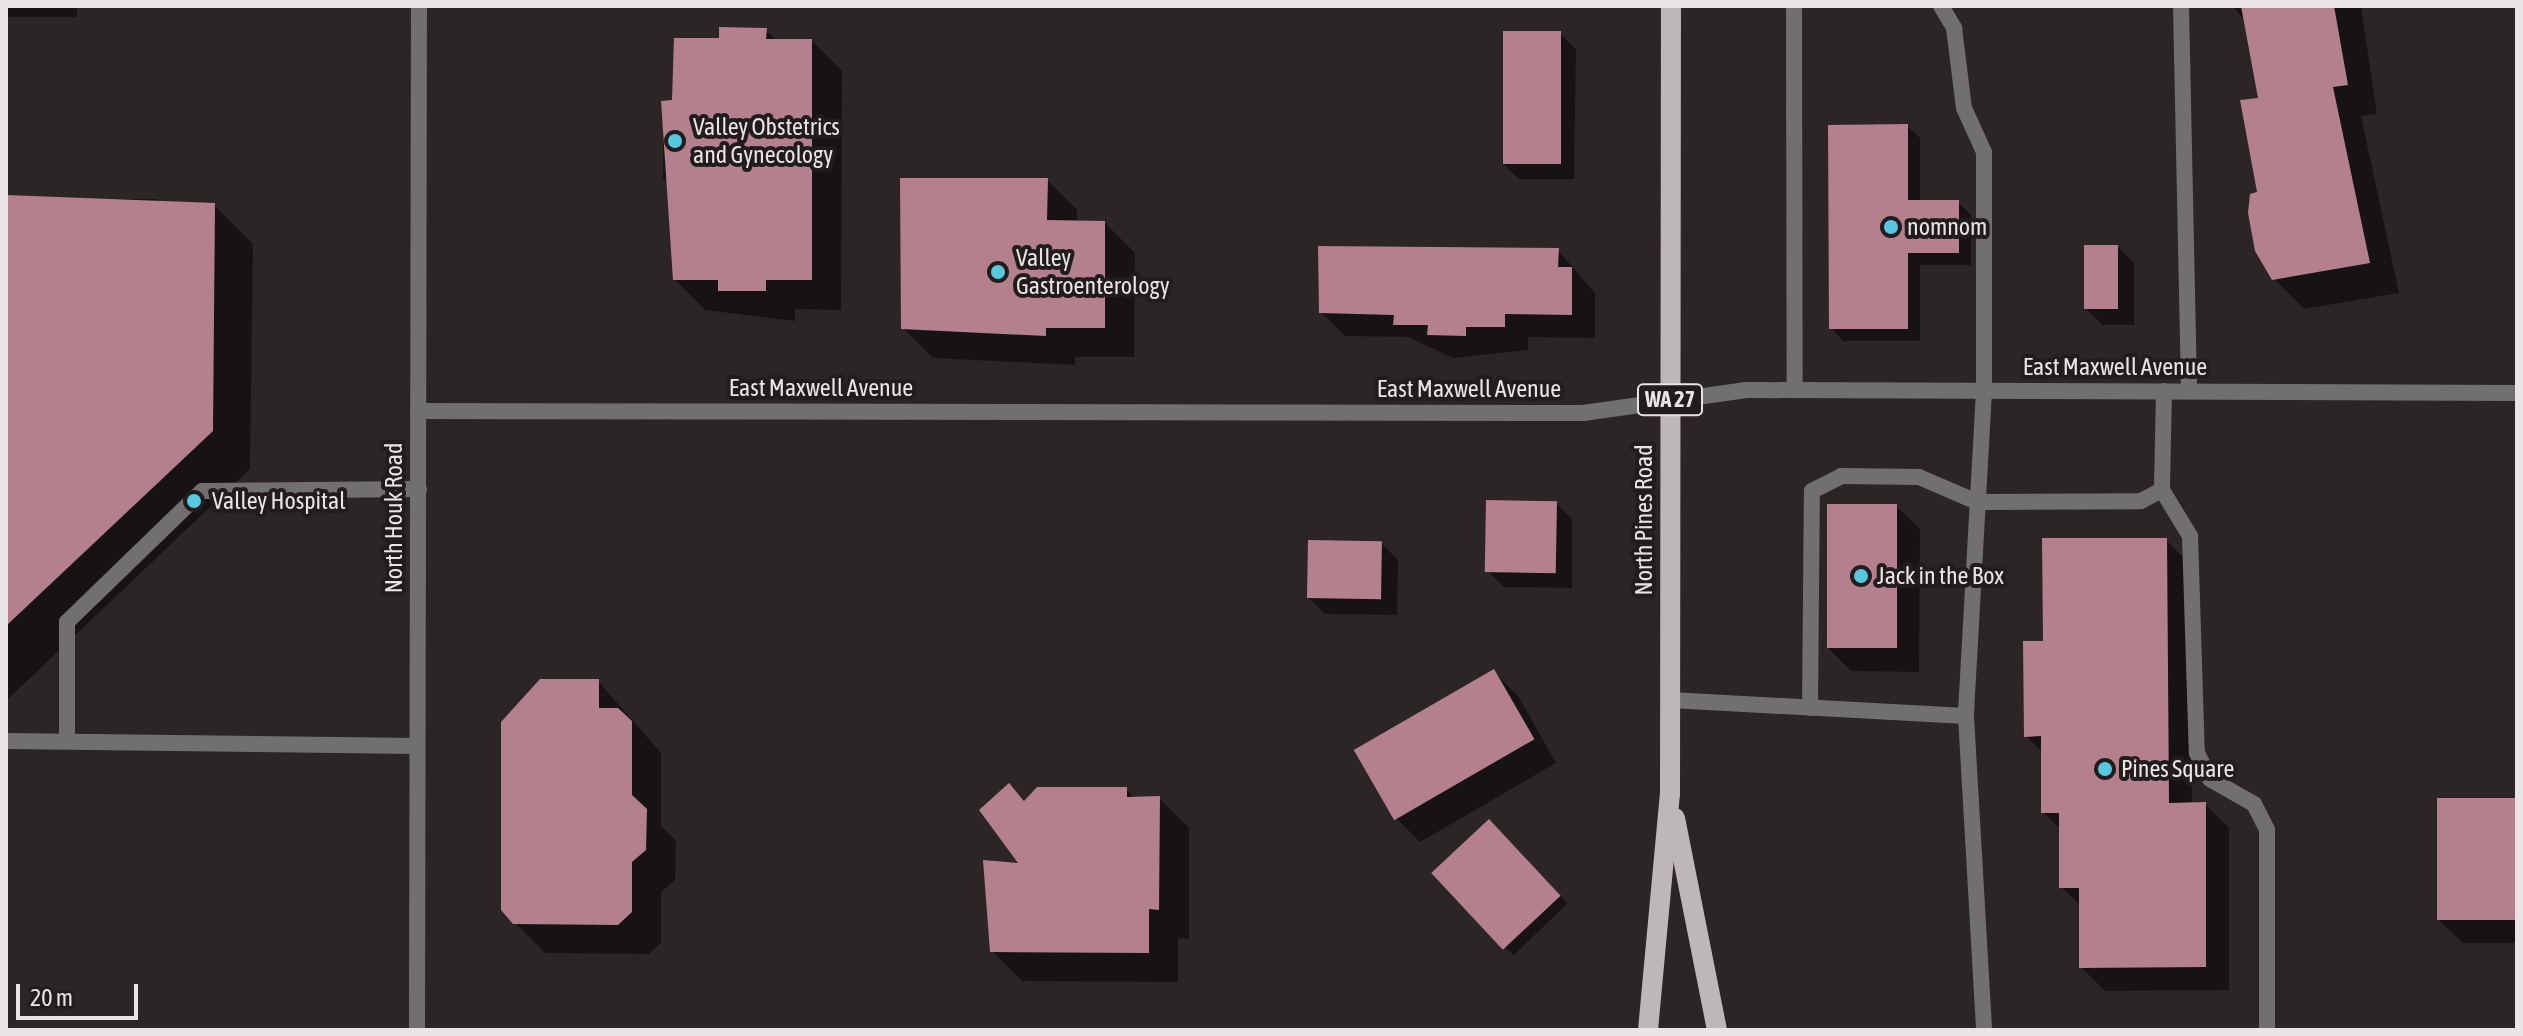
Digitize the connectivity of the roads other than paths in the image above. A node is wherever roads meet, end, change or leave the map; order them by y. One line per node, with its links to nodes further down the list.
1 (419, 6): 12 (street, North Houk Road)
2 (1671, 6): 11 (main road, North Pines Road / WA 27)
3 (1794, 6): 6 (street)
4 (1941, 6): 7 (street)
5 (2181, 6): 9 (street)
6 (1795, 390): 7 (street, East Maxwell Avenue); 11 (street, East Maxwell Avenue)
7 (1984, 391): 8 (street, East Maxwell Avenue); 15 (street)
8 (2164, 391): 9 (street, East Maxwell Avenue); 14 (street)
9 (2189, 391): 10 (street, East Maxwell Avenue)
10 (2517, 393)
11 (1670, 402): 12 (street, East Maxwell Avenue); 16 (main road, North Pines Road / WA 27)
12 (419, 411): 13 (street, North Houk Road)
13 (419, 489): 20 (street); 21 (street, North Houk Road)
14 (2162, 490): 15 (street); 27 (street)
15 (1977, 502): 17 (street); 18 (street)
16 (1670, 700): 17 (street); 22 (main road, North Pines Road / WA 27)
17 (1810, 708): 18 (street)
18 (1966, 716): 26 (street)
19 (6, 741): 20 (street)
20 (67, 741): 21 (street)
21 (417, 746): 23 (street, North Houk Road)
22 (1670, 794): 24 (main road, North Pines Road / WA 27); 25 (main road, North Pines Road / WA 27)
23 (417, 1030)
24 (1648, 1030)
25 (1717, 1030)
26 (1984, 1030)
27 (2267, 1030)

